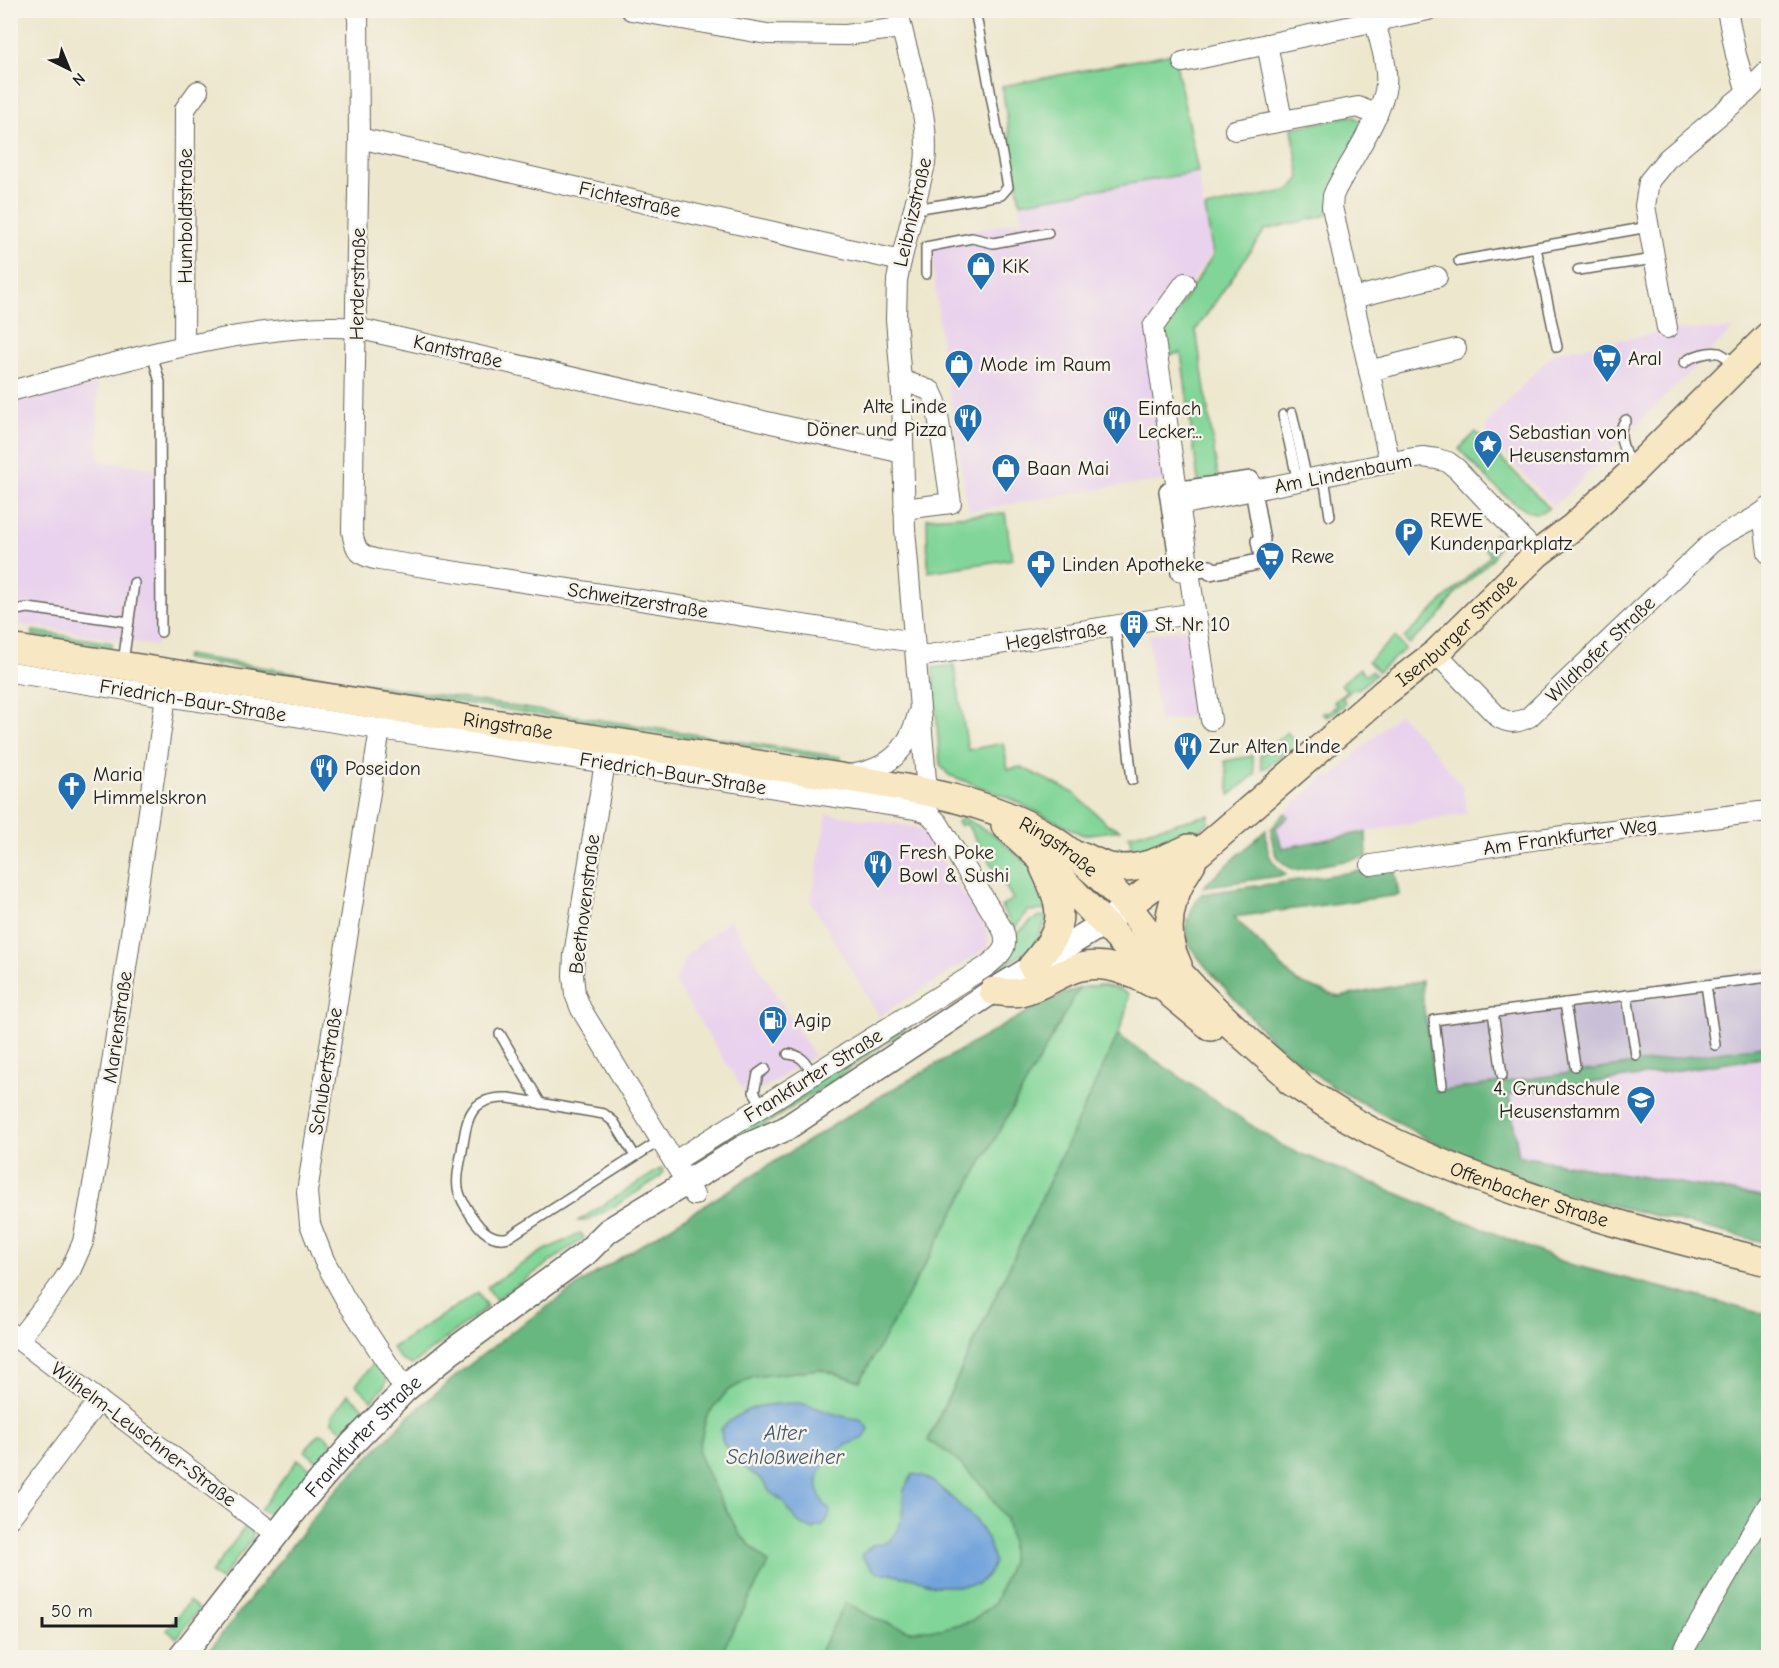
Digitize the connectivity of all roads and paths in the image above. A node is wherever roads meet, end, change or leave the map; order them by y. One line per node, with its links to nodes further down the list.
1 (358, 10): 16 (street, Herderstraße)
2 (631, 10): 6 (street)
3 (975, 10): 17 (lane)
4 (1428, 10): 7 (street)
5 (1727, 10): 12 (street)
6 (899, 19): 17 (street, Leibnizstraße)
7 (1376, 22): 8 (street); 13 (street)
8 (1267, 44): 9 (street); 14 (street)
9 (1183, 62)
10 (1768, 71): 12 (street)
11 (198, 91): 32 (street, Humboldtstraße)
12 (1747, 92): 18 (street)
13 (1377, 115): 14 (street); 28 (street)
14 (1282, 120): 15 (street)
15 (1235, 130)
16 (359, 138): 22 (street, Fichtestraße); 29 (street, Herderstraße)
17 (915, 209): 22 (street, Leibnizstraße)
18 (1648, 227): 20 (lane); 21 (street)
19 (1048, 233): 25 (lane)
20 (1536, 248): 23 (lane); 33 (lane)
21 (1655, 259): 24 (lane); 30 (street)
22 (901, 261): 39 (street, Leibnizstraße)
23 (1460, 261)
24 (1578, 270)
25 (926, 274)
26 (1437, 277): 28 (street)
27 (1185, 283): 48 (street)
28 (1353, 298): 38 (street)
29 (356, 328): 32 (street, Kantstraße); 43 (street, Kantstraße); 54 (street, Herderstraße)
30 (1667, 328)
31 (1768, 336): 37 (main road, Isenburger Straße)
32 (184, 345): 35 (street, Kantstraße)
33 (1557, 347)
34 (1456, 349): 38 (street)
35 (152, 354): 40 (street, Kantstraße); 61 (lane)
36 (1684, 363): 37 (lane)
37 (1739, 366): 45 (main road, Isenburger Straße)
38 (1369, 371): 44 (street)
39 (902, 380): 43 (street, Leibnizstraße); 49 (street)
40 (10, 391)
41 (1287, 414): 46 (lane)
42 (1626, 420): 45 (lane)
43 (903, 453): 49 (street, Leibnizstraße)
44 (1389, 463): 46 (street, Am Lindenbaum); 53 (street, Am Lindenbaum)
45 (1632, 472): 53 (main road, Isenburger Straße)
46 (1309, 480): 47 (street, Am Lindenbaum); 51 (lane)
47 (1253, 491): 48 (street, Am Lindenbaum); 55 (street, Am Lindenbaum)
48 (1177, 497): 55 (street)
49 (904, 509): 63 (street, Leibnizstraße)
50 (1766, 511): 52 (street); 64 (street, Wildhofer Straße)
51 (1330, 516)
52 (1768, 553)
53 (1537, 554): 64 (main road, Isenburger Straße)
54 (362, 556): 63 (street, Schweitzerstraße)
55 (1189, 572): 58 (street)
56 (134, 584): 59 (lane)
57 (10, 611): 59 (lane)
58 (1195, 614): 60 (street, Hegelstraße); 69 (street)
59 (129, 622): 65 (lane)
60 (1115, 626): 63 (street, Hegelstraße); 73 (lane)
61 (161, 632)
62 (10, 650): 65 (main road, Ringstraße)
63 (915, 650): 68 (street, Leibnizstraße)
64 (1436, 653): 77 (main road, Isenburger Straße)
65 (123, 666): 72 (main road, Ringstraße)
66 (10, 672): 67 (street, Friedrich-Baur-Straße)
67 (166, 696): 70 (street, Friedrich-Baur-Straße); 110 (street, Marienstraße)
68 (920, 705): 72 (street, Leibnizstraße); 74 (street, Leibnizstraße)
69 (1211, 720)
70 (380, 729): 71 (street, Friedrich-Baur-Straße); 111 (street, Schubertstraße)
71 (605, 762): 84 (street, Friedrich-Baur-Straße); 105 (street, Beethovenstraße)
72 (841, 777): 74 (main road, Ringstraße)
73 (1132, 780)
74 (927, 792): 75 (main road, Ringstraße)
75 (977, 806): 78 (main road, Ringstraße); 80 (main road, Ringstraße)
76 (1768, 811): 81 (street, Am Frankfurter Weg)
77 (1239, 819): 78 (main road); 79 (main road, Isenburger Straße)
78 (1064, 848): 82 (main road, Ringstraße)
79 (1200, 852): 82 (main road, Isenburger Straße); 88 (main road)
80 (1037, 854): 83 (main road, Ringstraße); 85 (main road)
81 (1371, 865)
82 (1127, 906): 83 (street, Frankfurter Straße); 88 (main road, Offenbacher Straße)
83 (1104, 923): 85 (street, Frankfurter Straße); 88 (main road, Offenbacher Straße)
84 (1003, 950): 89 (street, Frankfurter Straße)
85 (1032, 966): 90 (street, Frankfurter Straße)
86 (1768, 977): 87 (lane)
87 (1706, 985): 91 (lane); 95 (lane)
88 (1179, 987): 90 (main road); 109 (main road, Offenbacher Straße)
89 (952, 988): 90 (street); 100 (street, Frankfurter Straße)
90 (990, 993): 108 (street, Frankfurter Straße)
91 (1627, 995): 92 (lane); 97 (lane)
92 (1566, 1003): 93 (lane); 98 (lane)
93 (1493, 1012): 101 (lane); 102 (lane)
94 (500, 1034): 103 (lane)
95 (1715, 1045)
96 (789, 1054): 100 (lane)
97 (1636, 1055)
98 (1575, 1066)
99 (765, 1069): 104 (lane)
100 (813, 1075): 104 (street, Frankfurter Straße)
101 (1502, 1075)
102 (1442, 1085)
103 (541, 1104): 106 (lane); 106 (lane)
104 (763, 1106): 107 (street, Frankfurter Straße)
105 (661, 1140): 106 (lane); 107 (street, Beethovenstraße)
106 (635, 1156)
107 (675, 1161): 108 (street, Beethovenstraße)
108 (690, 1189): 111 (street, Frankfurter Straße)
109 (1768, 1262)
110 (15, 1336): 112 (street, Wilhelm-Leuschner-Straße)
111 (405, 1390): 115 (street, Frankfurter Straße)
112 (99, 1400): 114 (street); 115 (street, Wilhelm-Leuschner-Straße)
113 (1768, 1505): 117 (street)
114 (10, 1518)
115 (276, 1535): 116 (street, Frankfurter Straße)
116 (180, 1658)
117 (1679, 1658)

